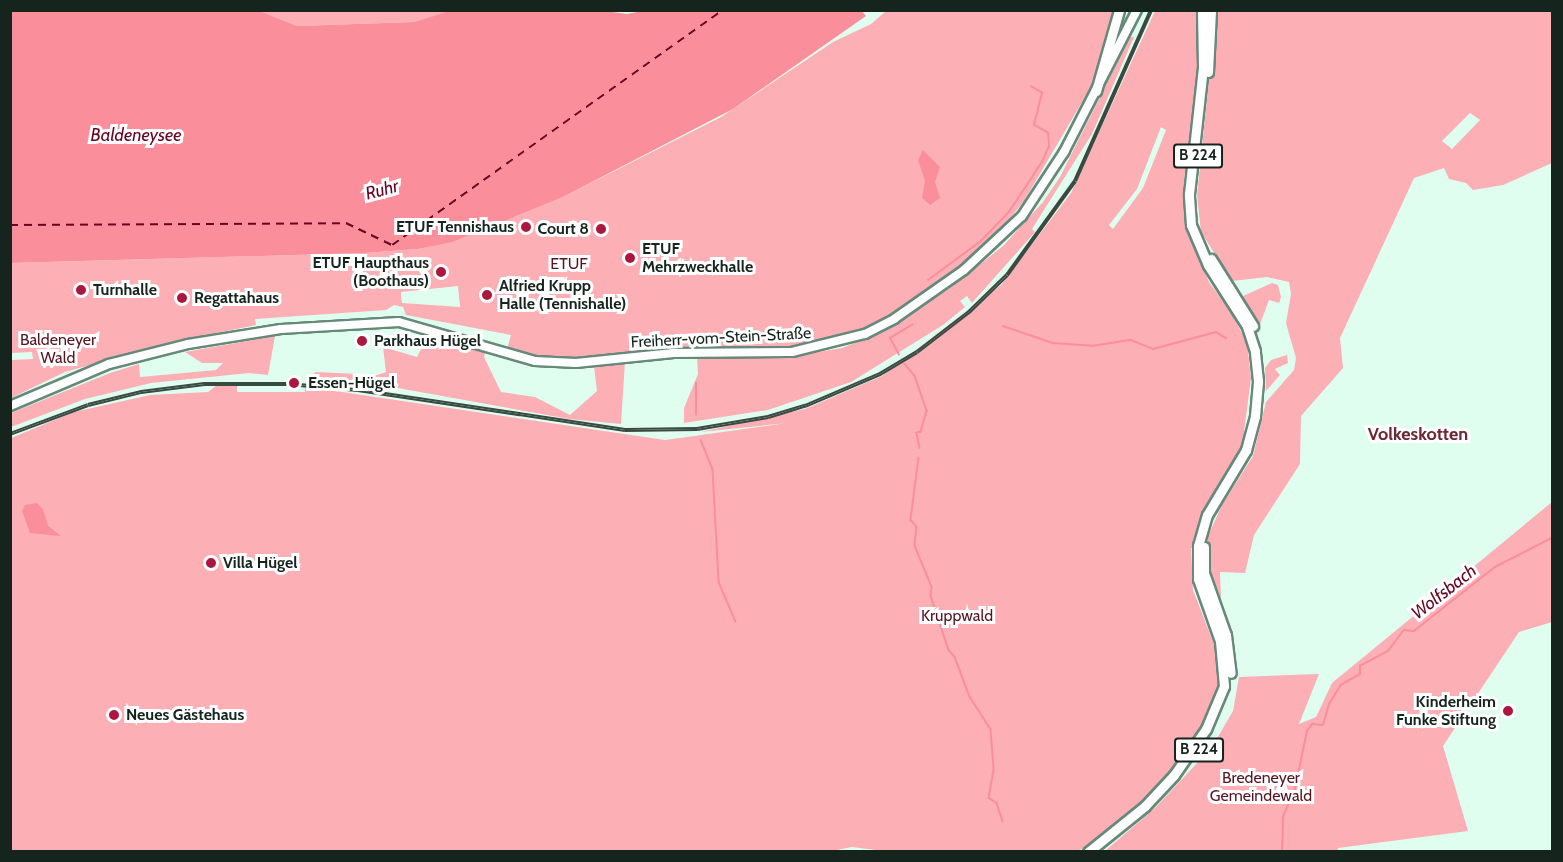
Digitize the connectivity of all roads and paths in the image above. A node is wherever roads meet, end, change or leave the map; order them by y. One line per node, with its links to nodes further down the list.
1 (1119, 10): 5 (main road)
2 (1137, 10): 5 (main road, Freiherr-vom-Stein-Straße)
3 (1202, 10): 7 (main road, B 224)
4 (1211, 10): 8 (main road, B 224)
5 (1096, 91): 6 (main road, Freiherr-vom-Stein-Straße)
6 (10, 406)
7 (1088, 852)
8 (1100, 852)

